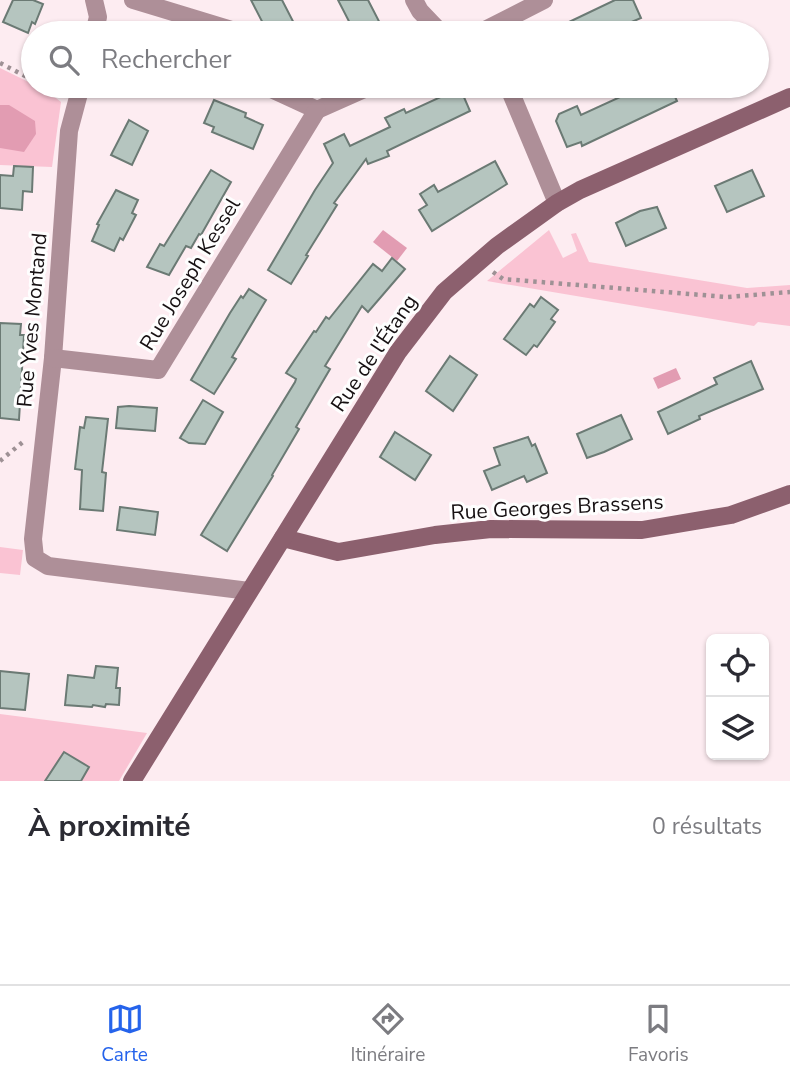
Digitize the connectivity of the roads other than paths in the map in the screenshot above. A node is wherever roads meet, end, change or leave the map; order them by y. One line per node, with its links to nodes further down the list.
1 (94, 0): 5 (street)
2 (133, 0): 6 (street)
3 (414, 0): 7 (street)
4 (544, 0): 8 (street)
5 (97, 21)
6 (202, 21)
7 (430, 21)
8 (503, 21)
9 (790, 97): 15 (street, Rue de l'Étang)
10 (78, 98): 16 (street, Rue Yves Montand)
11 (291, 98): 14 (street)
12 (344, 98): 14 (street)
13 (513, 98): 15 (street)
14 (317, 110): 16 (street, Rue Joseph Kessel)
15 (557, 203): 18 (street, Rue de l'Étang)
16 (53, 358): 19 (street, Rue Yves Montand)
17 (790, 494): 18 (street, Rue Georges Brassens)
18 (283, 538): 19 (street, Rue de l'Étang)
19 (249, 591): 20 (street, Rue de l'Étang)
20 (132, 781)

